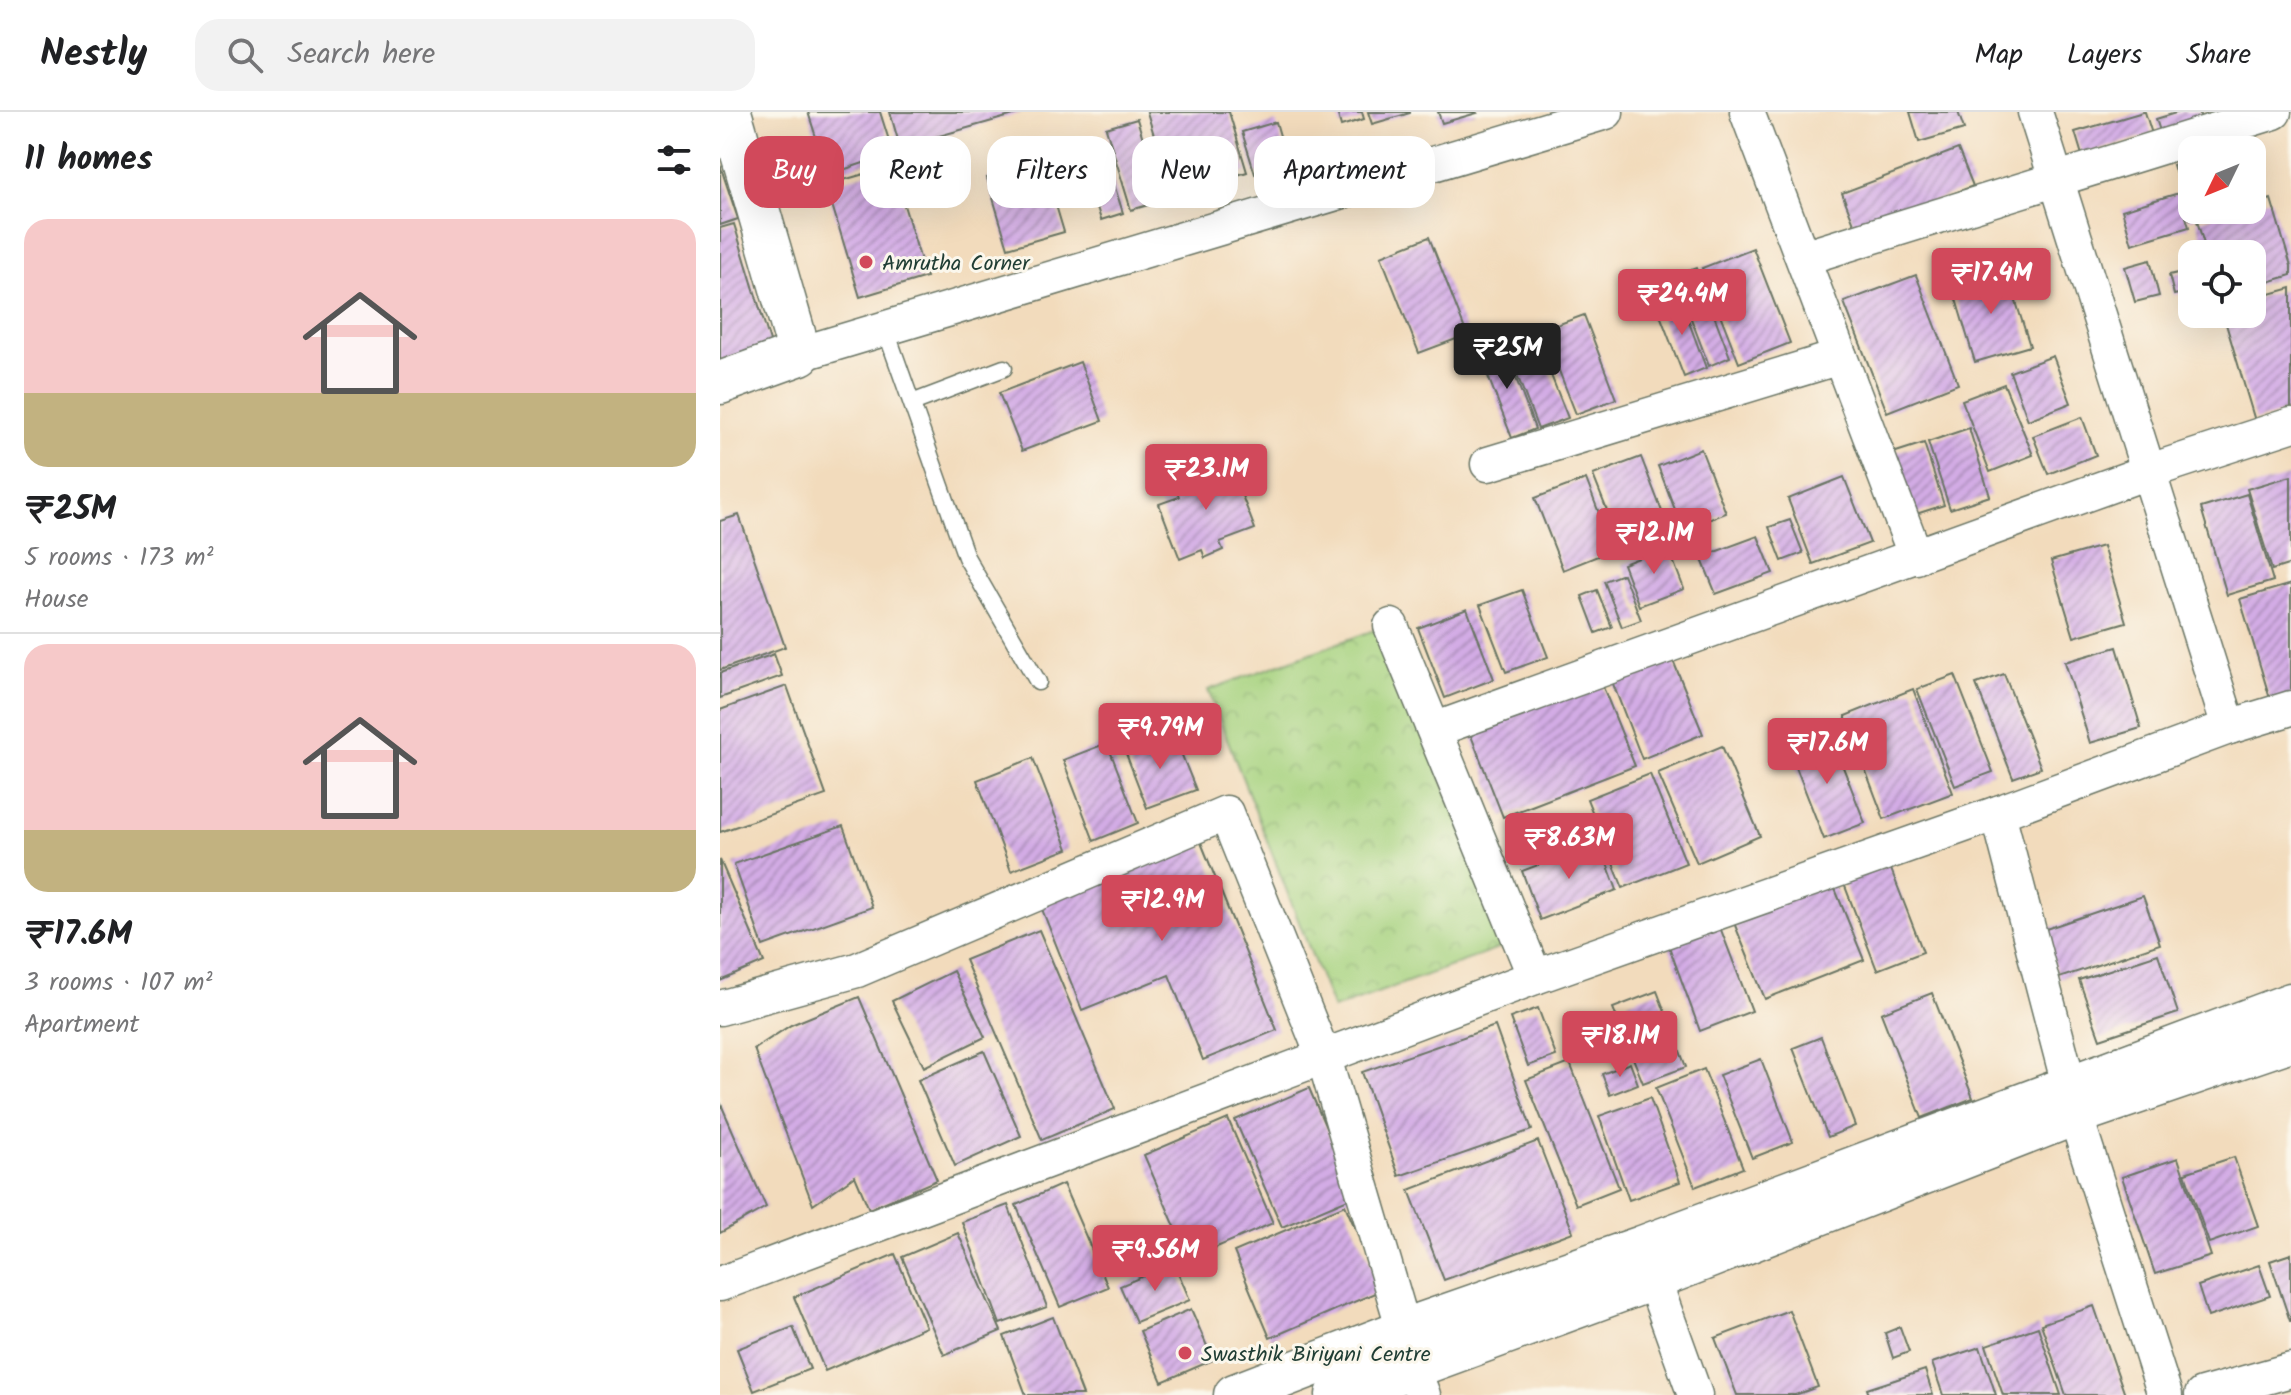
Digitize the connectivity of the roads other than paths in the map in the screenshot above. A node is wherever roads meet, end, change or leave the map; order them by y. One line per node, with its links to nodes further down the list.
1 (730, 112): 9 (street)
2 (1606, 112): 8 (street)
3 (1747, 112): 7 (street)
4 (2035, 112): 6 (street)
5 (2274, 112): 6 (street)
6 (2058, 180): 7 (street); 16 (street)
7 (1803, 258): 10 (street)
8 (885, 328): 9 (street); 13 (lane)
9 (800, 354): 12 (street)
10 (1840, 357): 15 (street); 17 (street)
11 (1004, 368): 13 (lane)
12 (720, 383)
13 (912, 403): 19 (lane)
14 (2291, 425): 16 (street)
15 (1488, 464)
16 (2150, 471): 17 (street); 21 (street)
17 (1916, 557): 22 (street)
18 (1391, 626): 22 (street)
19 (1038, 682)
20 (2291, 708): 21 (street)
21 (2229, 727): 23 (street)
22 (1434, 730): 24 (street)
23 (1998, 813): 24 (street); 29 (street)
24 (1535, 977): 28 (street)
25 (2291, 1004): 29 (street)
26 (720, 1008): 28 (street)
27 (2291, 1040): 29 (street)
28 (1324, 1058): 31 (street); 32 (street)
29 (2072, 1100): 30 (street); 37 (street)
30 (1648, 1263): 32 (street); 36 (street)
31 (720, 1284)
32 (1413, 1364): 34 (street); 35 (street)
33 (2291, 1370): 38 (street)
34 (1235, 1395)
35 (1337, 1395)
36 (1695, 1395)
37 (2165, 1395)
38 (2202, 1395)

